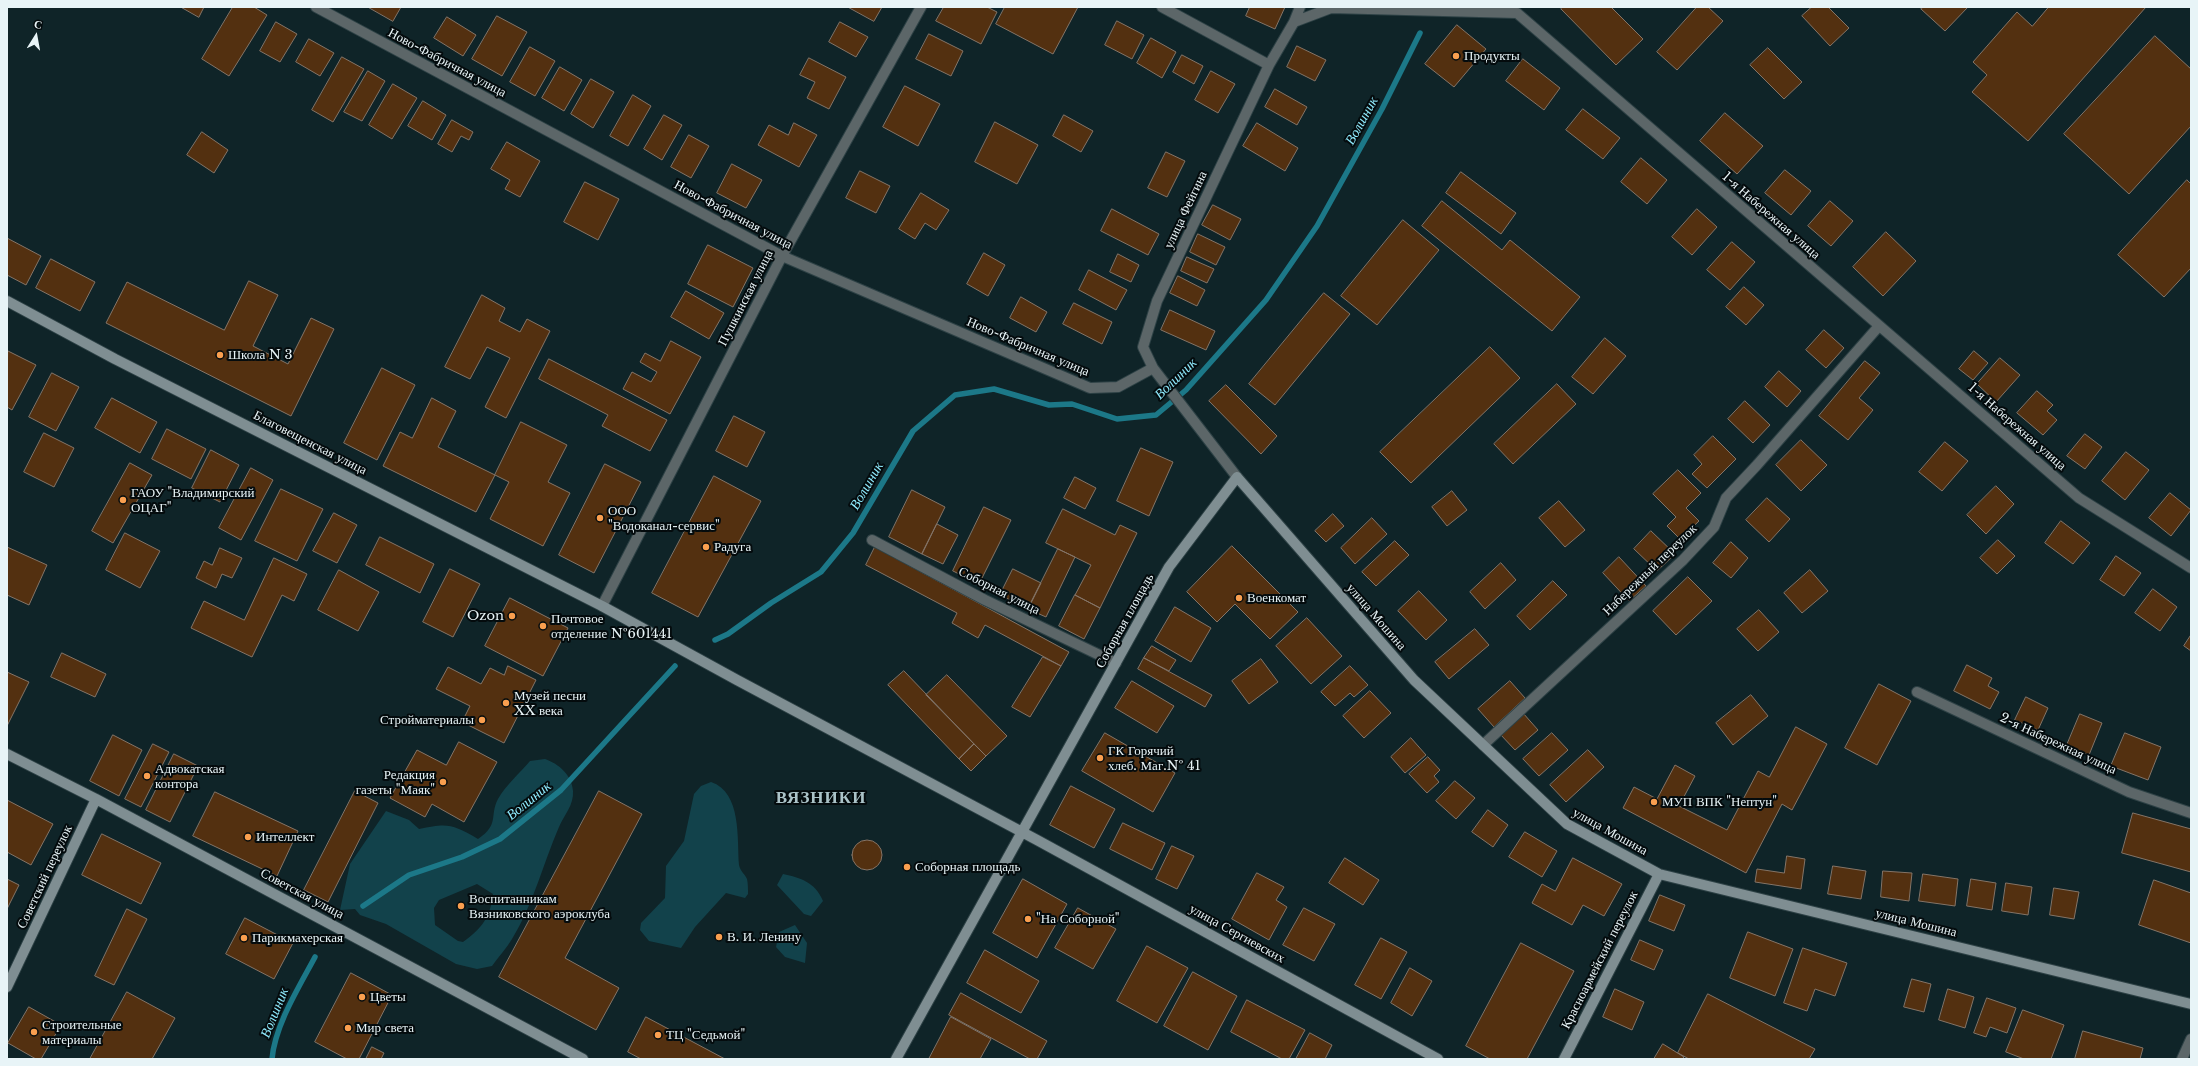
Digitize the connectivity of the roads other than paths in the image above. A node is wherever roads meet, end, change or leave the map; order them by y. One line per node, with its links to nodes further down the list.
1 (316, 7): 8 (street, Ново-Фабричная улица)
2 (921, 7): 8 (street, Пушкинская улица)
3 (1162, 7): 7 (street)
4 (1300, 7): 6 (street, улица Фейгина)
5 (1520, 10): 6 (street, 1-я Набережная улица); 10 (street, 1-я Набережная улица)
6 (1294, 22): 7 (street, улица Фейгина)
7 (1269, 65): 11 (street, улица Фейгина)
8 (782, 256): 11 (street, Ново-Фабричная улица); 15 (street, Пушкинская улица)
9 (7, 301): 15 (street, Благовещенская улица)
10 (1879, 326): 14 (street, 1-я Набережная улица); 18 (street, Набережный переулок)
11 (1153, 368): 12 (street, улица Мошина)
12 (1237, 477): 16 (street, Соборная площадь); 18 (street, улица Мошина)
13 (872, 540): 16 (street, Соборная улица)
14 (2191, 568)
15 (602, 606): 22 (street, Благовещенская улица)
16 (1116, 663): 22 (street, Соборная площадь)
17 (1917, 692): 21 (street, 2-я Набережная улица)
18 (1482, 745): 23 (street, улица Мошина)
19 (7, 754): 20 (street, Советская улица)
20 (96, 799): 24 (street, Советский переулок); 27 (street, Советская улица)
21 (2191, 813)
22 (1023, 832): 28 (street, Соборная площадь); 29 (street, улица Сергиевских)
23 (1659, 874): 25 (street, улица Мошина); 30 (street, Красноармейский переулок)
24 (7, 987)
25 (2191, 1004)
26 (2191, 1039): 31 (street)
27 (583, 1059)
28 (896, 1059)
29 (1438, 1059)
30 (1564, 1059)
31 (2182, 1059)

